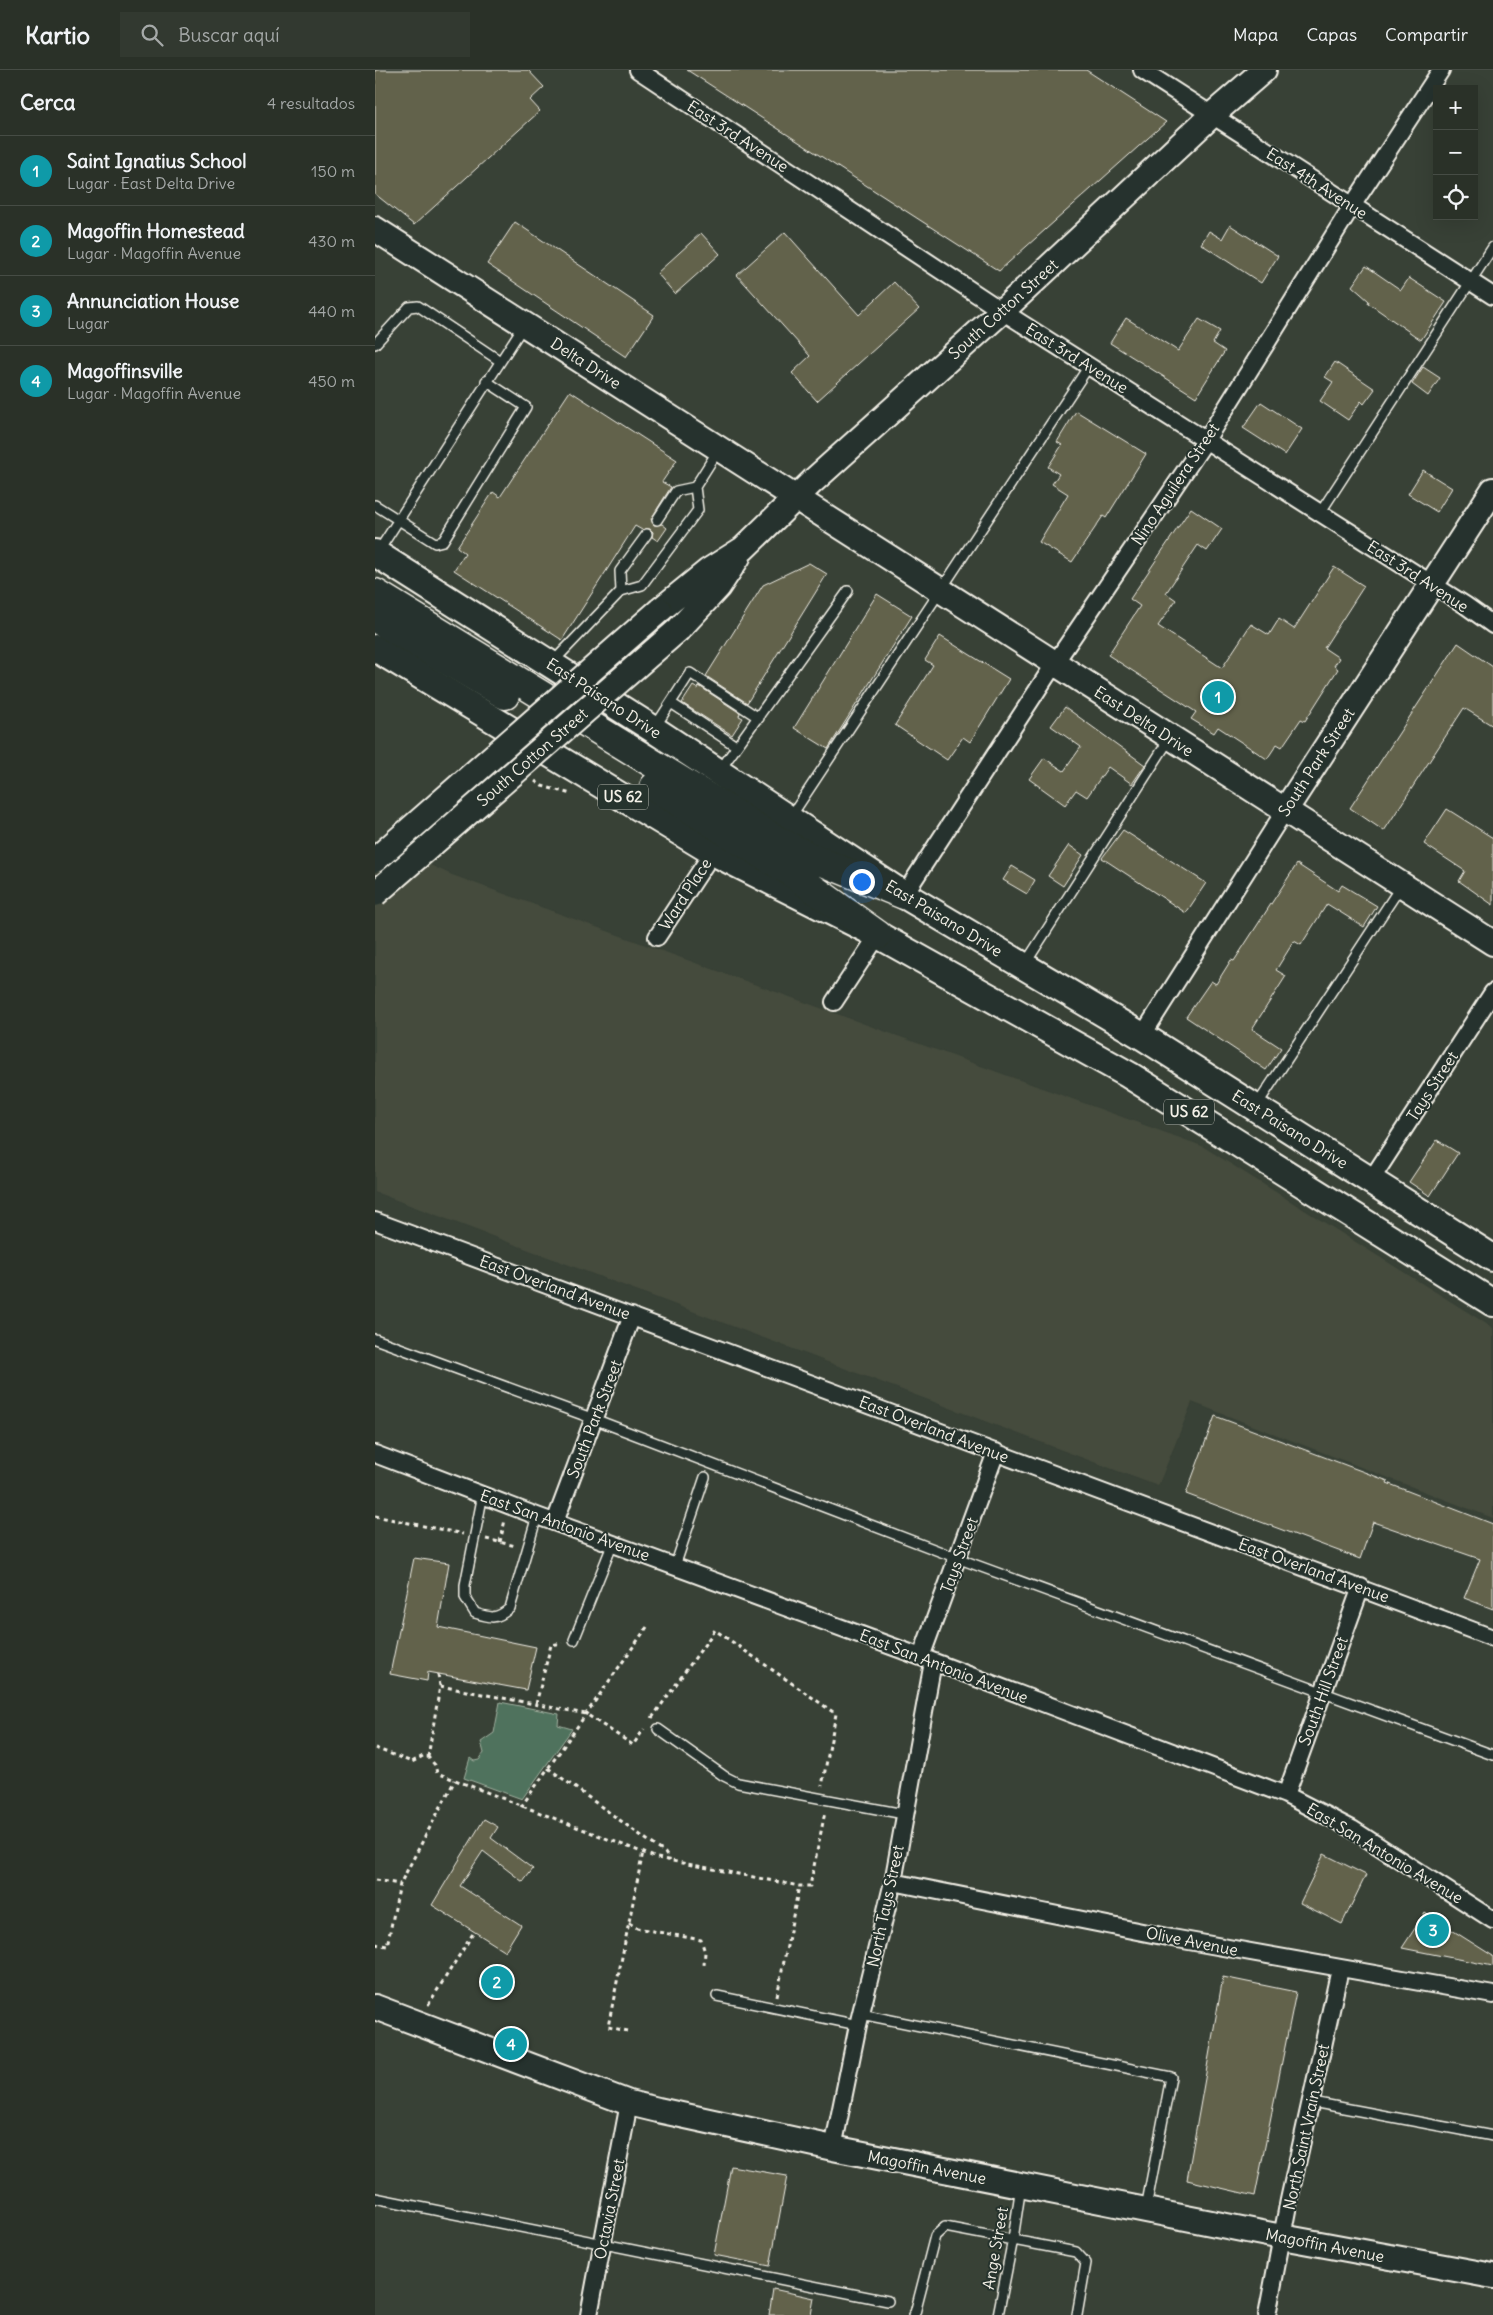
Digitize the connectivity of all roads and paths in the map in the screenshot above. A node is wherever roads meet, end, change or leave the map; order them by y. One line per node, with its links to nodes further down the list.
1 (638, 70): 11 (street, East 3rd Avenue)
2 (1142, 70): 5 (street, East 4th Avenue)
3 (1264, 70): 5 (street, South Cotton Street)
4 (1441, 70): 6 (street, Nino Aguilera Street)
5 (1212, 115): 6 (street, East 4th Avenue); 11 (street, South Cotton Street)
6 (1352, 206): 9 (street, East 4th Avenue); 17 (street, Nino Aguilera Street)
7 (375, 229): 12 (street, Delta Drive)
8 (1493, 247): 9 (lane)
9 (1471, 282): 10 (street, East 4th Avenue); 23 (lane)
10 (1493, 296)
11 (1003, 311): 15 (street, East 3rd Avenue); 21 (street, South Cotton Street)
12 (524, 323): 14 (lane); 18 (street, Delta Drive)
13 (375, 344): 14 (lane)
14 (500, 360): 16 (lane)
15 (1089, 366): 17 (street, East 3rd Avenue); 32 (lane)
16 (486, 381): 24 (lane); 24 (lane)
17 (1206, 440): 23 (street, East 3rd Avenue); 37 (street, Nino Aguilera Street)
18 (719, 449): 19 (lane); 21 (street, Delta Drive)
19 (695, 487): 25 (lane); 30 (lane)
20 (1493, 490): 29 (street, South Park Street)
21 (795, 498): 27 (street, South Cotton Street); 32 (street, East Delta Drive)
22 (375, 505): 24 (lane)
23 (1320, 513): 29 (street, East 3rd Avenue)
24 (399, 520): 28 (lane)
25 (657, 520)
26 (647, 534): 30 (lane)
27 (743, 549): 48 (street, South Cotton Street, bridge); 50 (street, South Cotton Street, bridge)
28 (376, 553): 38 (main road, East Paisano Drive / US 62)
29 (1433, 584): 35 (street, East 3rd Avenue); 45 (street, South Park Street)
30 (621, 591): 38 (lane)
31 (848, 591): 40 (lane)
32 (941, 592): 37 (street, East Delta Drive); 46 (lane)
33 (375, 593): 51 (highway)
34 (375, 618): 52 (highway)
35 (1493, 625)
36 (375, 648): 47 (main road, US 62)
37 (1055, 663): 42 (street, East Delta Drive); 51 (street, Nino Aguilera Street)
38 (550, 664): 41 (main road, East Paisano Drive / US 62)
39 (671, 702): 40 (lane); 41 (lane); 43 (lane)
40 (759, 718): 43 (lane)
41 (653, 730): 44 (main road, East Paisano Drive / US 62)
42 (1170, 738): 45 (street, East Delta Drive); 55 (lane)
43 (736, 746): 44 (lane)
44 (719, 772): 46 (main road, East Paisano Drive / US 62)
45 (1284, 812): 49 (street, East Delta Drive); 58 (street, South Park Street)
46 (789, 820): 51 (main road, East Paisano Drive / US 62)
47 (713, 852): 52 (main road, US 62); 53 (street, Ward Place)
48 (375, 860)
49 (1401, 885): 54 (street, East Delta Drive); 59 (lane)
50 (375, 894)
51 (904, 895): 55 (main road, East Paisano Drive / US 62)
52 (878, 935): 57 (street); 63 (main road, US 62)
53 (657, 937)
54 (1493, 944)
55 (1024, 966): 58 (main road, East Paisano Drive / US 62)
56 (1493, 992): 60 (street, Tays Street)
57 (834, 1002)
58 (1142, 1036): 59 (main road, East Paisano Drive / US 62)
59 (1255, 1107): 60 (main road, East Paisano Drive / US 62)
60 (1371, 1180): 62 (main road, East Paisano Drive / US 62)
61 (375, 1221): 64 (street, East Overland Avenue)
62 (1490, 1253)
63 (1493, 1303)
64 (633, 1316): 66 (street, South Park Street); 67 (street, East Overland Avenue)
65 (375, 1339): 66 (lane)
66 (594, 1419): 74 (street, South Park Street); 79 (lane)
67 (996, 1452): 79 (street, Tays Street); 81 (street, East Overland Avenue)
68 (375, 1454): 70 (street, East San Antonio Avenue)
69 (705, 1478): 80 (lane)
70 (483, 1494): 72 (street, East San Antonio Avenue); 75 (lane)
71 (375, 1516): 75 (path)
72 (537, 1516): 74 (street, East San Antonio Avenue); 78 (lane)
73 (505, 1519): 76 (path)
74 (555, 1522): 77 (street, East San Antonio Avenue)
75 (475, 1536): 76 (path); 78 (lane)
76 (499, 1542): 78 (path)
77 (613, 1543): 80 (street, East San Antonio Avenue); 84 (lane)
78 (527, 1549)
79 (957, 1558): 85 (street, Tays Street); 88 (lane)
80 (675, 1566): 85 (street, East San Antonio Avenue)
81 (1361, 1587): 83 (street, East Overland Avenue); 88 (street, South Hill Street)
82 (647, 1627): 90 (path)
83 (1493, 1638)
84 (574, 1640): 89 (path)
85 (927, 1660): 98 (street, East San Antonio Avenue); 101 (street, North Tays Street)
86 (438, 1674): 87 (path)
87 (440, 1686): 89 (path); 94 (path)
88 (1323, 1693): 93 (lane); 98 (street, South Hill Street)
89 (536, 1704): 90 (path)
90 (586, 1714): 95 (path); 97 (path)
91 (658, 1729): 101 (lane)
92 (375, 1748): 94 (path)
93 (1493, 1755)
94 (428, 1756): 96 (path)
95 (548, 1768): 99 (path); 103 (path)
96 (455, 1780): 99 (path); 106 (path)
97 (821, 1788)
98 (1286, 1795): 108 (street, East San Antonio Avenue)
99 (521, 1807): 102 (path)
100 (825, 1811): 107 (path)
101 (904, 1814): 105 (street, North Tays Street)
102 (643, 1852): 103 (path); 109 (path)
103 (670, 1861): 107 (path)
104 (375, 1880): 106 (path)
105 (893, 1882): 113 (street, Olive Avenue); 121 (street, North Tays Street)
106 (401, 1884): 111 (path)
107 (799, 1886): 116 (path)
108 (1493, 1920)
109 (629, 1923): 112 (path); 122 (path)
110 (474, 1932): 118 (path)
111 (375, 1944)
112 (704, 1965)
113 (1340, 1969): 114 (street, Olive Avenue); 123 (street, North Saint Vrain Street)
114 (1493, 1995)
115 (717, 1996): 121 (lane)
116 (777, 1996)
117 (419, 2002): 118 (path)
118 (428, 2005): 120 (path)
119 (375, 2007): 124 (street, Magoffin Avenue)
120 (436, 2008)
121 (860, 2019): 126 (street, North Tays Street); 129 (lane)
122 (628, 2031)
123 (1312, 2102): 125 (lane); 130 (street, North Saint Vrain Street)
124 (629, 2103): 126 (street, Magoffin Avenue); 132 (street, Octavia Street)
125 (1493, 2136)
126 (833, 2148): 127 (street, Magoffin Avenue)
127 (1021, 2185): 129 (street, Magoffin Avenue); 131 (lane, Ange Street)
128 (375, 2198): 132 (lane)
129 (1146, 2209): 130 (street, Magoffin Avenue)
130 (1282, 2237): 133 (street, Magoffin Avenue); 139 (street, North Saint Vrain Street)
131 (1013, 2240): 136 (lane); 137 (lane, Ange Street); 138 (lane)
132 (602, 2245): 134 (lane); 135 (street, Octavia Street)
133 (1493, 2276)
134 (888, 2301)
135 (589, 2315)
136 (913, 2315)
137 (998, 2315)
138 (1077, 2315)
139 (1267, 2315)

